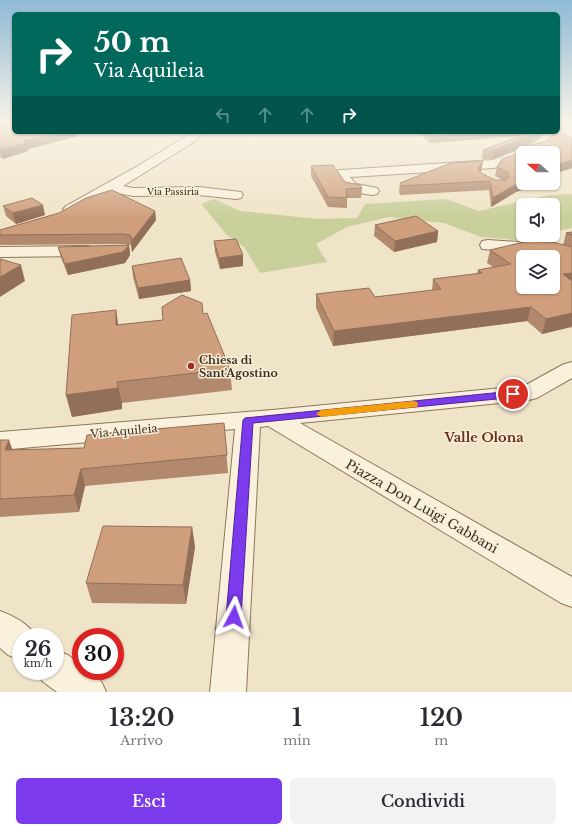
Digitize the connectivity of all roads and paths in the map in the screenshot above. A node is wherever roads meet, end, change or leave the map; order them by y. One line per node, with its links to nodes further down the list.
1 (166, 154): 5 (street)
2 (518, 154): 3 (street)
3 (494, 164): 4 (street); 6 (street)
4 (485, 178)
5 (110, 187): 7 (street, Via Passiria); 8 (street)
6 (372, 191)
7 (236, 195)
8 (56, 218)
9 (488, 245): 12 (street)
10 (101, 250): 11 (street)
11 (0, 252)
12 (572, 255)
13 (572, 369): 14 (street, Via Aquileia)
14 (260, 419): 15 (street, Via Aquileia); 16 (street, Piazza Don Luigi Gabbani); 21 (street)
15 (0, 441)
16 (572, 593)
17 (0, 627): 18 (street)
18 (12, 636)
19 (64, 675): 20 (street)
20 (87, 692)
21 (228, 692)

